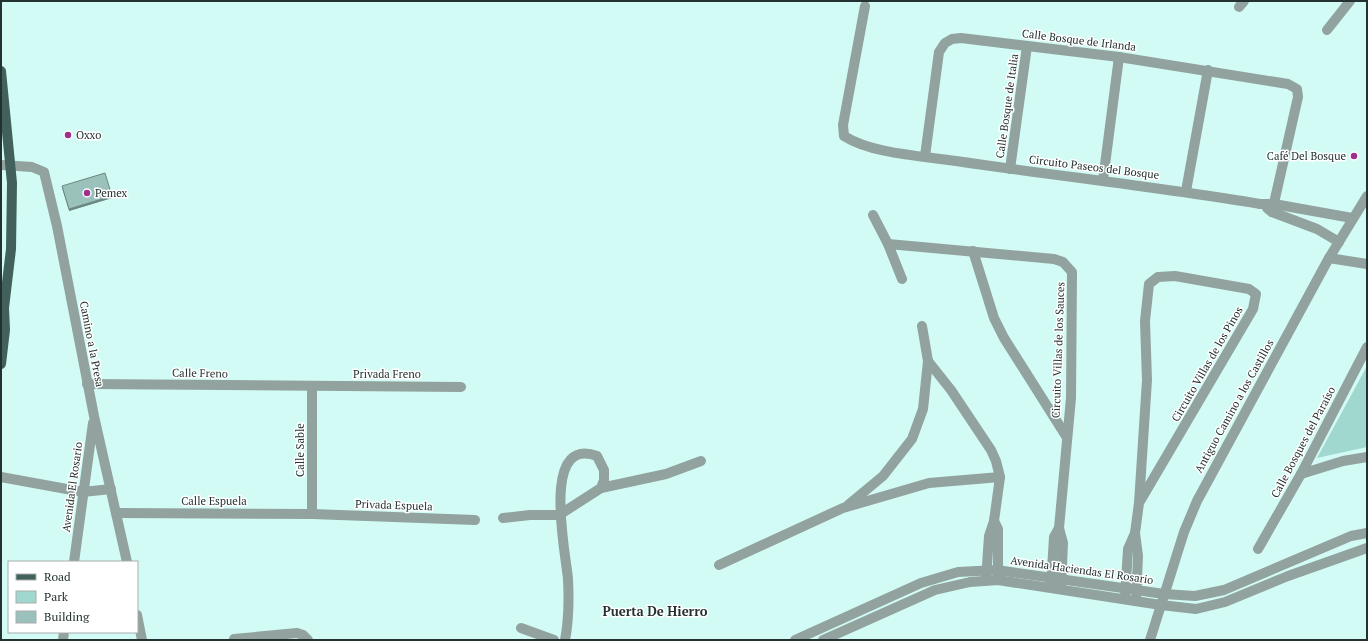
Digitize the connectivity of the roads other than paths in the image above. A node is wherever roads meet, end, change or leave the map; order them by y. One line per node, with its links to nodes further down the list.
1 (1350, 1): 3 (street)
2 (865, 6): 8 (street, Circuito Paseos del Bosque)
3 (1327, 30)
4 (1027, 46): 5 (street, Calle Bosque de Irlanda); 8 (street, Calle Bosque de Irlanda); 10 (street, Calle Bosque de Italia)
5 (1119, 57): 6 (street, Calle Bosque de Irlanda); 11 (street)
6 (1208, 70): 12 (street); 14 (street, Calle Bosque de Irlanda)
7 (1, 71): 9 (main road)
8 (925, 156): 10 (street, Circuito Paseos del Bosque)
9 (4, 165): 23 (main road); 28 (street, Camino a la Presa)
10 (1010, 169): 11 (street, Circuito Paseos del Bosque)
11 (1103, 180): 12 (street, Circuito Paseos del Bosque)
12 (1186, 192): 14 (street, Circuito Paseos del Bosque)
13 (1367, 196): 16 (street, Antiguo Camino a los Castillos)
14 (1273, 208): 16 (street, Circuito Paseos del Bosque); 17 (street, Circuito Paseos del Bosque)
15 (872, 215): 18 (street)
16 (1352, 218): 17 (street, Antiguo Camino a los Castillos)
17 (1339, 242): 20 (street, Antiguo Camino a los Castillos)
18 (888, 244): 19 (street, Circuito Villas de los Sauces); 22 (street)
19 (973, 251): 32 (street, Circuito Villas de los Sauces); 32 (street, Circuito Villas de los Sauces)
20 (1329, 258): 21 (street); 62 (street, Antiguo Camino a los Castillos)
21 (1367, 264)
22 (902, 279)
23 (2, 311): 27 (main road)
24 (922, 326): 26 (street)
25 (1367, 347): 35 (street, Calle Bosques del Paraíso)
26 (928, 361): 37 (street); 42 (street)
27 (1, 364)
28 (87, 384): 29 (street, Calle Freno); 31 (street, Camino a la Presa)
29 (312, 386): 30 (street, Privada Freno); 44 (street, Calle Sable)
30 (461, 386)
31 (94, 416): 39 (street, Camino a la Presa); 40 (street, Avenida El Rosario)
32 (1066, 436): 58 (street, Circuito Villas de los Sauces)
33 (1367, 457): 35 (street)
34 (700, 461): 38 (street)
35 (1301, 474): 51 (street, Calle Bosques del Paraíso)
36 (1, 477): 40 (street)
37 (1000, 477): 42 (street); 48 (street)
38 (601, 488): 45 (street); 45 (street)
39 (110, 489): 40 (street); 43 (street, Camino a la Presa)
40 (83, 492): 53 (street, Avenida El Rosario)
41 (1140, 503): 41 (street, Circuito Villas de los Pinos); 49 (street, Circuito Villas de los Pinos)
42 (843, 508): 55 (street)
43 (116, 513): 44 (street, Calle Espuela); 54 (street, Camino a la Presa)
44 (312, 514): 47 (street, Privada Espuela)
45 (559, 515): 46 (street); 73 (street)
46 (503, 518)
47 (475, 520)
48 (994, 521): 56 (street); 57 (street)
49 (1135, 532): 59 (street, Circuito Villas de los Pinos); 61 (street, Circuito Villas de los Pinos)
50 (1367, 533): 60 (street, Avenida Haciendas El Rosario)
51 (1258, 548)
52 (1367, 548): 64 (street, Avenida Haciendas El Rosario)
53 (74, 561)
54 (127, 561)
55 (719, 565)
56 (986, 575): 57 (street, Avenida Haciendas El Rosario); 74 (street, Avenida Haciendas El Rosario); 75 (street, Avenida Haciendas El Rosario)
57 (997, 575): 58 (street, Avenida Haciendas El Rosario)
58 (1056, 583): 59 (street, Avenida Haciendas El Rosario); 63 (street, Avenida Haciendas El Rosario)
59 (1125, 588): 61 (street, Avenida Haciendas El Rosario); 63 (street, Circuito Villas de los Pinos)
60 (1228, 588): 62 (street, Avenida Haciendas El Rosario); 64 (street)
61 (1137, 590): 62 (street, Avenida Haciendas El Rosario); 65 (street, Circuito Villas de los Pinos)
62 (1164, 594): 66 (street, Antiguo Camino a los Castillos)
63 (1124, 599): 65 (street, Avenida Haciendas El Rosario)
64 (1230, 600): 66 (street, Avenida Haciendas El Rosario)
65 (1136, 601): 66 (street, Avenida Haciendas El Rosario)
66 (1161, 605): 76 (street, Antiguo Camino a los Castillos)
67 (138, 620): 70 (street)
68 (520, 628): 72 (street)
69 (234, 639): 71 (street)
70 (142, 640)
71 (308, 640)
72 (554, 640)
73 (565, 640)
74 (795, 640)
75 (823, 640)
76 (1150, 640)

